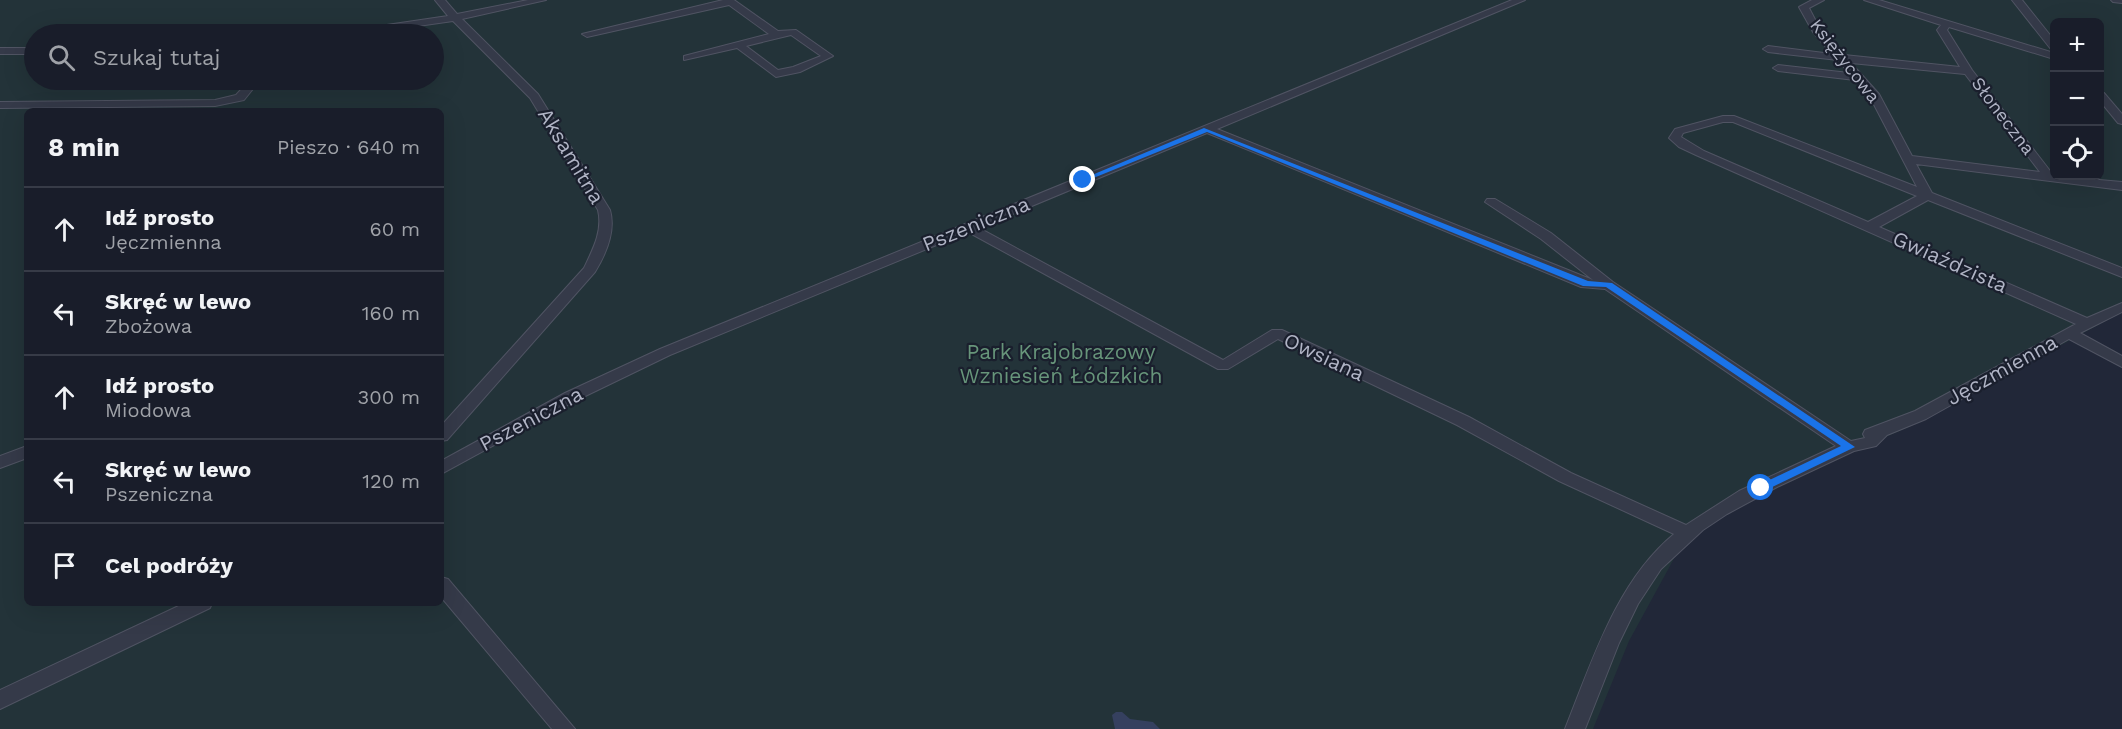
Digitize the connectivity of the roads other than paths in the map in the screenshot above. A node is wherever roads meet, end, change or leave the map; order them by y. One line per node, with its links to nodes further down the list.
1 (440, 0): 10 (street, Aksamitna)
2 (541, 0): 10 (street)
3 (1520, 0): 30 (street, Pszeniczna)
4 (1819, 0): 22 (street, Księżycowa)
5 (1869, 0): 12 (street)
6 (2017, 0): 15 (street)
7 (2116, 0): 8 (street)
8 (2122, 0)
9 (729, 1): 13 (street); 14 (street)
10 (454, 18): 11 (street); 44 (street, Aksamitna)
11 (414, 24)
12 (1946, 24): 20 (street); 24 (street, Słoneczna)
13 (587, 34)
14 (777, 35): 16 (street); 16 (street)
15 (2050, 40)
16 (739, 45): 21 (street)
17 (1768, 49): 22 (street)
18 (0, 51): 19 (street)
19 (24, 51)
20 (2050, 55)
21 (688, 58)
22 (1844, 58): 24 (street); 25 (street, Księżycowa)
23 (1778, 68): 25 (street)
24 (1968, 71): 32 (street, Słoneczna)
25 (1859, 77): 31 (street, Księżycowa)
26 (247, 90): 28 (street)
27 (2104, 100): 29 (street)
28 (0, 105)
29 (2122, 121)
30 (1207, 129): 36 (street, Pszeniczna); 39 (street)
31 (1908, 159): 32 (street); 34 (street, Księżycowa)
32 (2049, 176): 33 (street, Słoneczna)
33 (2122, 186)
34 (1926, 193): 37 (street); 37 (street, Gwiaździsta); 38 (street)
35 (1491, 202): 39 (street)
36 (968, 227): 48 (street, Pszeniczna); 49 (street, Owsiana)
37 (1869, 227): 41 (street, Gwiaździsta)
38 (2122, 273)
39 (1608, 285): 45 (street)
40 (2122, 307): 41 (street, Jęczmienna)
41 (2086, 323): 42 (street, Jęczmienna)
42 (2068, 333): 43 (street); 45 (street, Jęczmienna)
43 (2122, 362)
44 (444, 433)
45 (1850, 447): 49 (street, Jęczmienna)
46 (24, 453): 47 (street)
47 (0, 462)
48 (444, 466)
49 (1687, 533): 54 (street, Jęczmienna)
50 (444, 588): 53 (street)
51 (197, 606): 52 (street)
52 (0, 700)
53 (565, 729)
54 (1575, 729)

